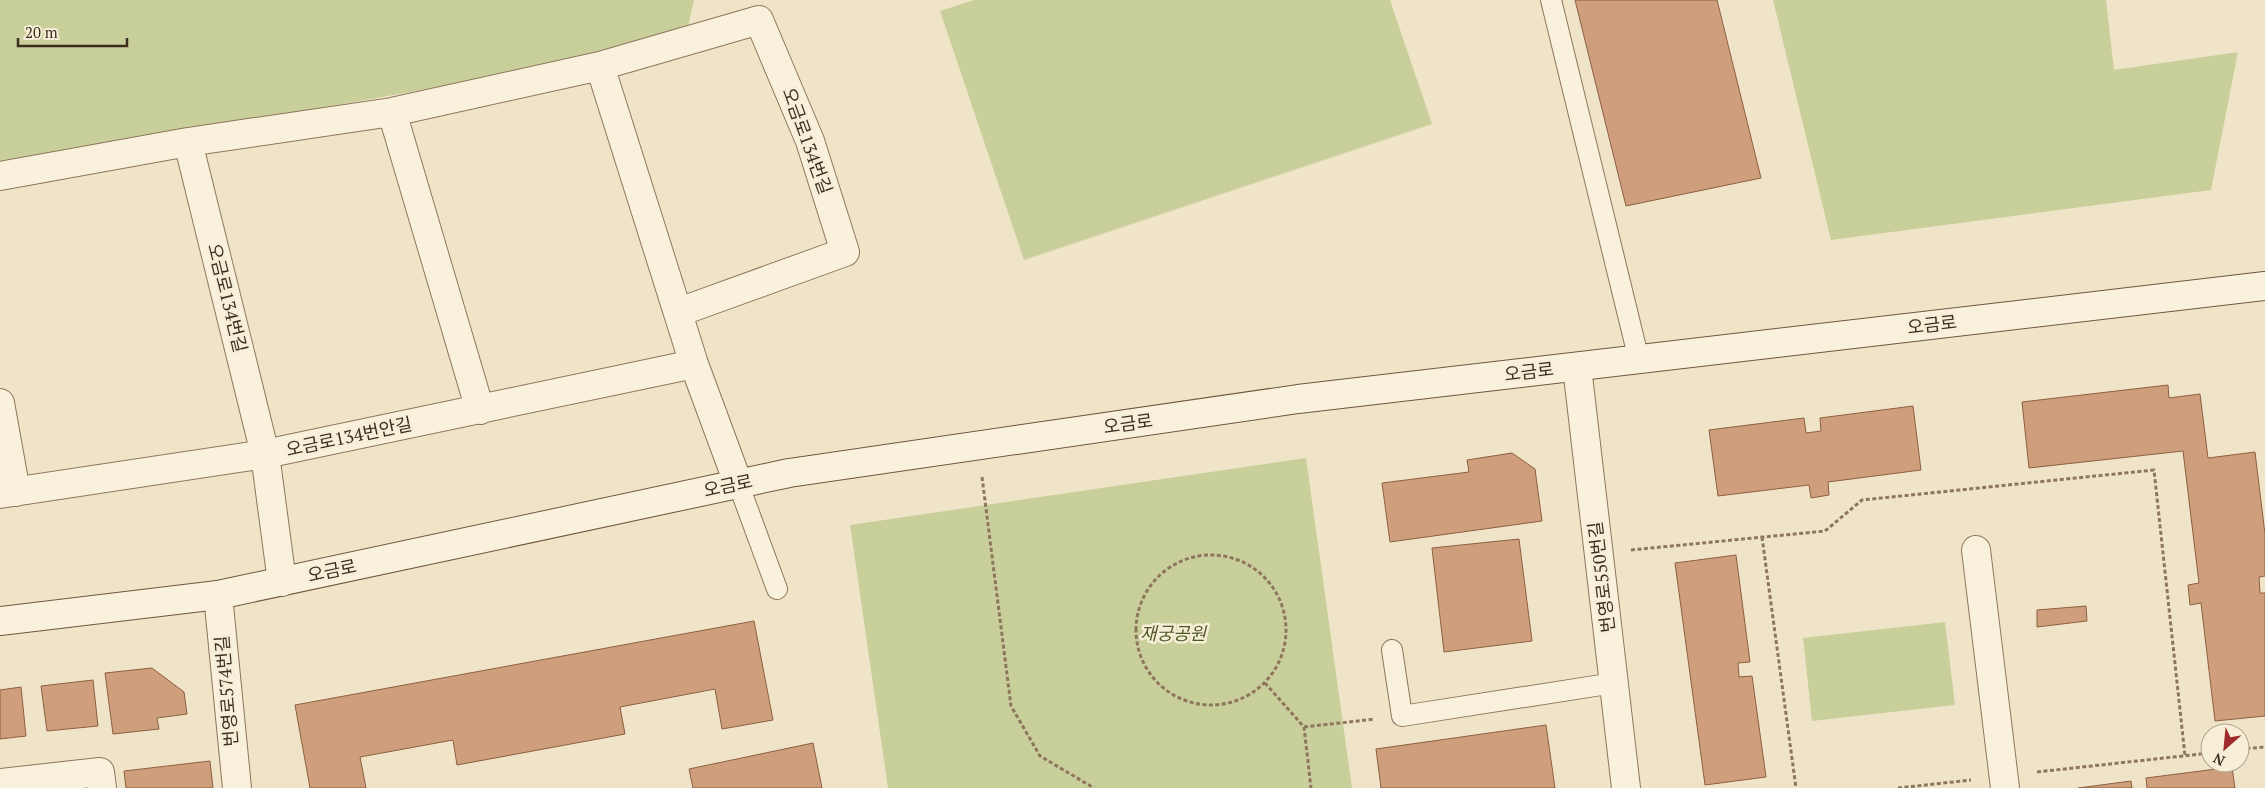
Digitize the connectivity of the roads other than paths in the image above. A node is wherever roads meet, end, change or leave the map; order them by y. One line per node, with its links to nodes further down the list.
1 (1551, 0): 8 (lane)
2 (600, 66): 3 (street, 오금로134번길); 7 (street); 7 (street, 오금로134번길)
3 (392, 112): 4 (street, 오금로134번길); 12 (street)
4 (188, 142): 5 (street, 오금로134번길); 13 (street, 오금로134번길)
5 (0, 176)
6 (2265, 286): 8 (street, 오금로)
7 (679, 312): 9 (street)
8 (1639, 360): 10 (street, 오금로)
9 (694, 364): 12 (street, 오금로134번안길); 14 (street)
10 (1577, 367): 14 (street, 오금로); 22 (street, 번영로550번길)
11 (0, 403): 15 (street)
12 (480, 410): 13 (street, 오금로134번안길)
13 (265, 454): 15 (street, 오금로134번안길); 17 (street, 오금로134번길)
14 (738, 483): 17 (street, 오금로); 18 (lane)
15 (8, 493)
16 (1976, 550): 23 (street)
17 (282, 582): 19 (street, 오금로)
18 (777, 589)
19 (218, 594): 20 (street, 오금로); 26 (street, 번영로574번길)
20 (0, 621)
21 (1392, 650): 22 (lane)
22 (1614, 683): 27 (street, 번영로550번길)
23 (2004, 782)
24 (0, 783): 25 (street)
25 (102, 788)
26 (237, 788)
27 (1626, 788)

